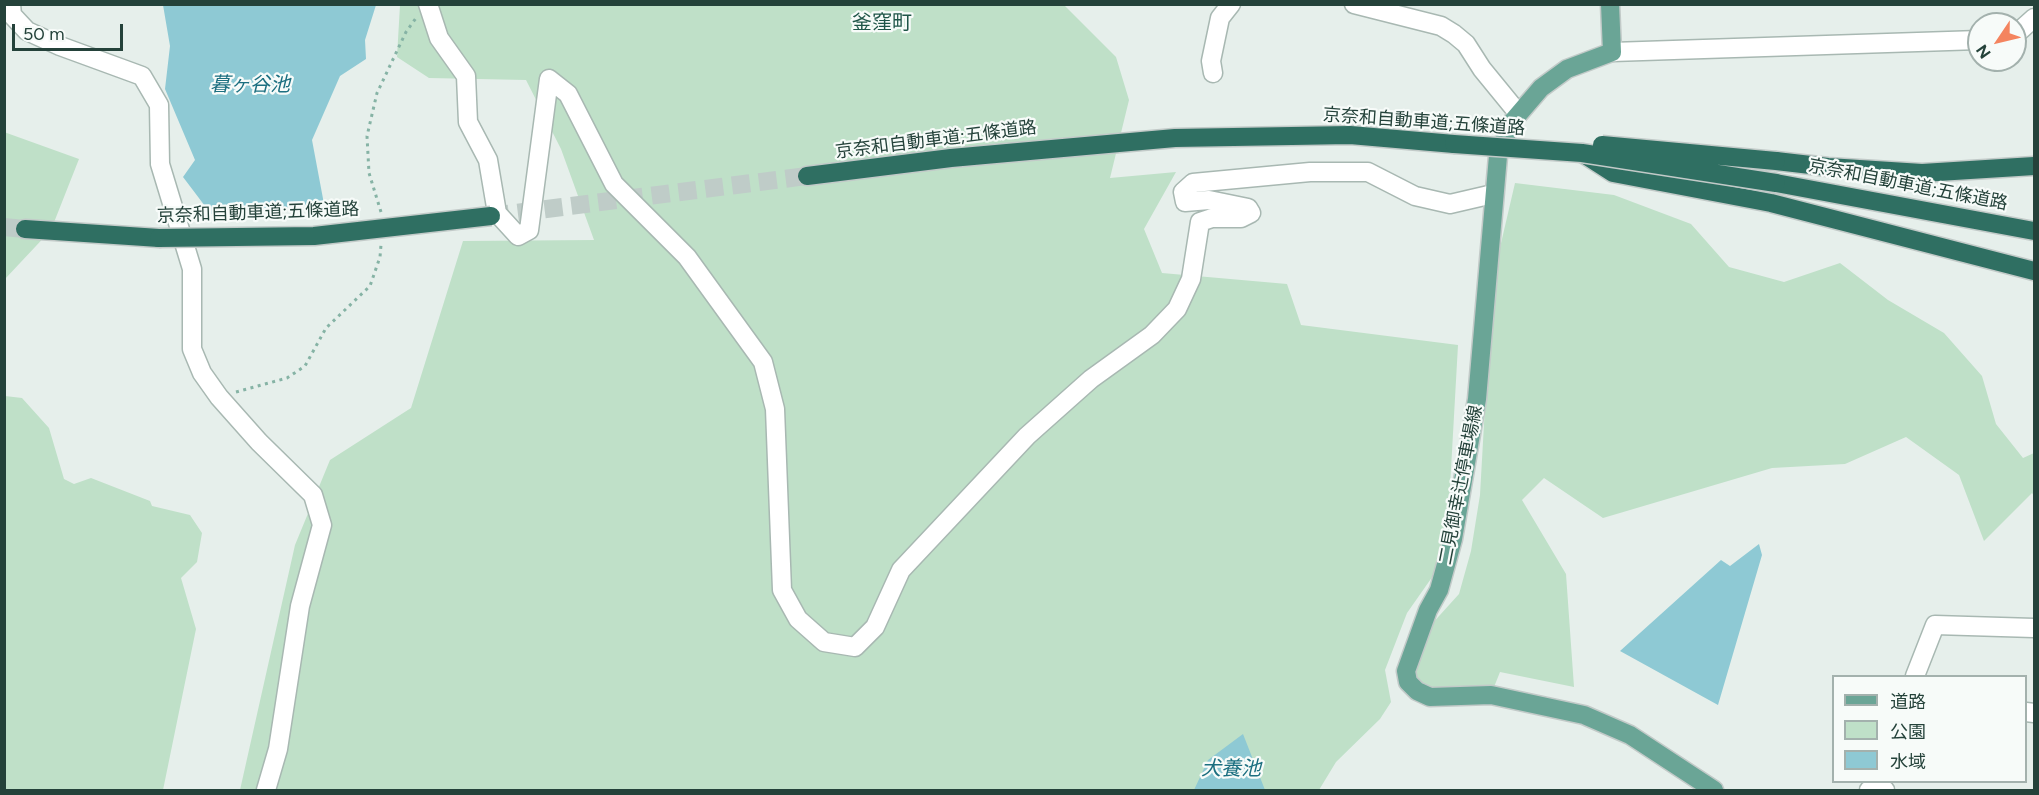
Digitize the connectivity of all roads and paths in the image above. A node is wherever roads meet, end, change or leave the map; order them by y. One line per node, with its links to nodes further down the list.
1 (11, 4): 21 (street)
2 (428, 4): 14 (street)
3 (1231, 4): 8 (street)
4 (1354, 4): 9 (street)
5 (1610, 4): 7 (main road)
6 (1967, 41): 7 (street)
7 (1611, 52): 9 (main road, 二見御幸辻停車場線)
8 (1213, 73)
9 (1518, 113): 14 (main road, 二見御幸辻停車場線)
10 (1480, 145): 11 (highway, 京奈和自動車道;五條道路, bridge); 12 (highway, bridge); 13 (highway, 京奈和自動車道;五條道路, bridge)
11 (1582, 153): 17 (highway, 京奈和自動車道;五條道路, bridge); 18 (highway)
12 (2034, 166)
13 (807, 176)
14 (1493, 194): 22 (main road, 二見御幸辻停車場線)
15 (491, 216): 16 (highway, 京奈和自動車道;五條道路, bridge)
16 (25, 229)
17 (2034, 231)
18 (2034, 271)
19 (2034, 628): 20 (street)
20 (1915, 675)
21 (266, 790)
22 (1714, 790)
23 (1868, 790): 24 (street)
24 (1885, 790)

